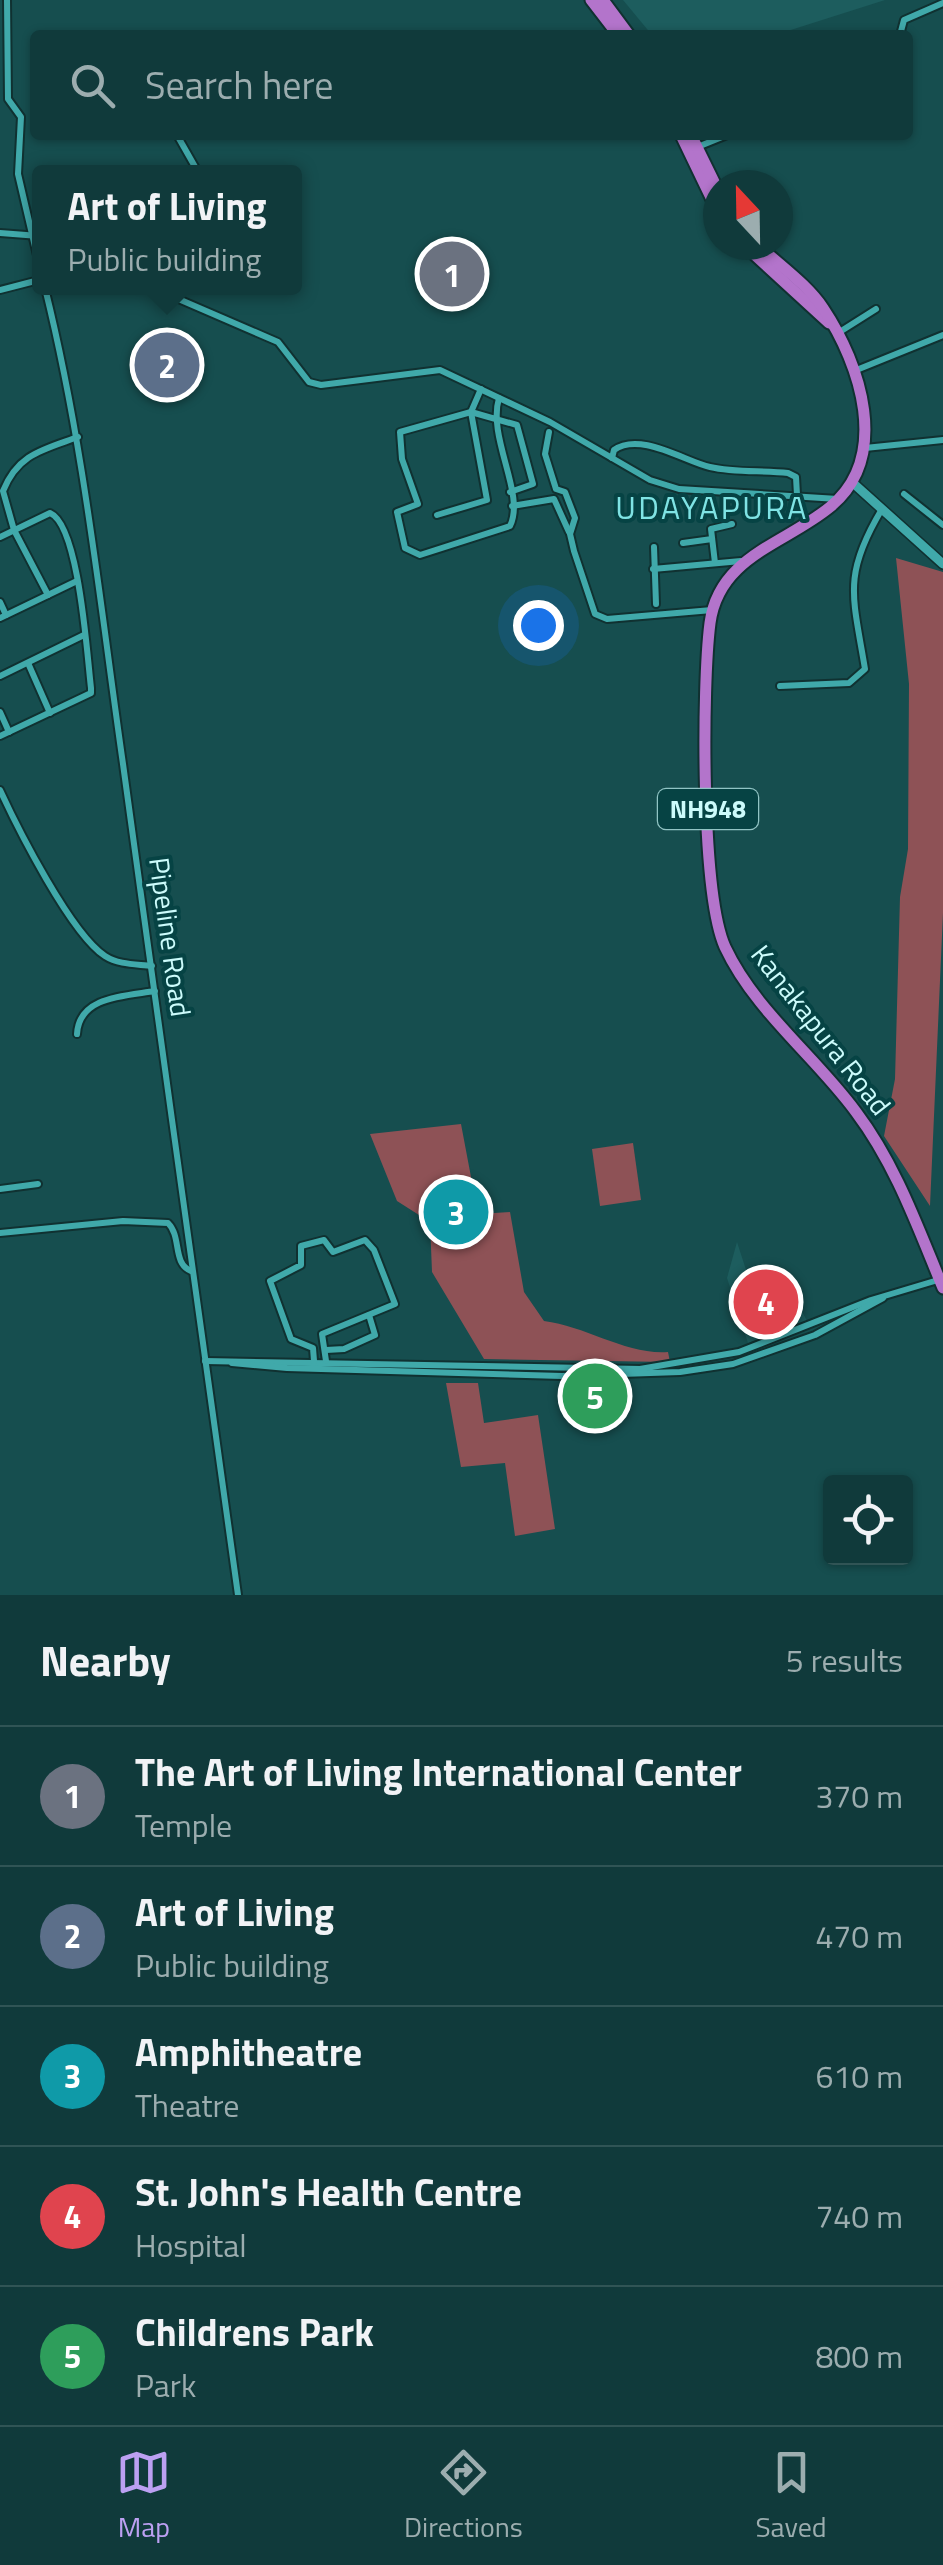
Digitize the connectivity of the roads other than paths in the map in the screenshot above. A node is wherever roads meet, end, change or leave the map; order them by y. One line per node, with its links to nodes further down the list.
1 (7, 0): 13 (street)
2 (591, 0): 5 (highway)
3 (603, 0): 6 (highway)
4 (943, 3): 7 (street)
5 (614, 30)
6 (626, 30)
7 (901, 30)
8 (181, 140): 10 (street)
9 (693, 144): 11 (highway); 12 (highway)
10 (194, 165)
11 (707, 170)
12 (703, 171)
13 (32, 222)
14 (0, 233): 15 (street)
15 (32, 236)
16 (760, 260): 23 (highway, Kanakapura Road / NH948)
17 (774, 260): 23 (highway, Kanakapura Road / NH948)
18 (32, 282): 19 (street)
19 (0, 290)
20 (48, 295): 31 (street, Pipeline Road)
21 (168, 295): 26 (street)
22 (876, 309): 23 (street)
23 (834, 330): 25 (highway, Kanakapura Road / NH948)
24 (943, 335): 25 (street)
25 (853, 371): 33 (highway, Kanakapura Road / NH948)
26 (481, 389): 27 (street); 28 (street)
27 (499, 398): 29 (street); 34 (street)
28 (472, 412): 29 (street); 40 (street); 42 (street)
29 (493, 420): 36 (street); 36 (street)
30 (549, 432): 46 (street)
31 (78, 437): 45 (street); 70 (street, Pipeline Road)
32 (943, 440): 33 (street)
33 (865, 448): 35 (highway, Kanakapura Road / NH948)
34 (612, 458): 38 (street); 38 (street)
35 (853, 483): 39 (highway, Kanakapura Road / NH948); 41 (street)
36 (510, 492): 40 (street)
37 (904, 494): 44 (street)
38 (798, 495): 39 (street)
39 (839, 499): 51 (highway, Kanakapura Road / NH948)
40 (512, 506): 46 (street)
41 (882, 510): 53 (street); 64 (street)
42 (437, 515)
43 (732, 524): 48 (street)
44 (943, 525)
45 (14, 530): 47 (street); 55 (street); 56 (street)
46 (570, 534): 59 (street)
47 (0, 537)
48 (712, 538): 49 (street); 52 (street)
49 (683, 543)
50 (654, 547): 54 (street)
51 (741, 560): 52 (street); 59 (highway, Kanakapura Road / NH948)
52 (714, 562): 54 (street)
53 (943, 564)
54 (653, 569): 58 (street)
55 (77, 581): 56 (street); 61 (street)
56 (48, 595): 60 (street)
57 (0, 602): 60 (street)
58 (656, 604)
59 (713, 610): 77 (highway, Kanakapura Road / NH948)
60 (3, 617)
61 (84, 635): 62 (street); 66 (street)
62 (28, 662): 63 (street); 66 (street)
63 (0, 676)
64 (780, 686)
65 (0, 712): 67 (street)
66 (50, 713): 67 (street)
67 (9, 732): 68 (street)
68 (0, 736)
69 (0, 790): 70 (street)
70 (152, 966): 71 (street, Pipeline Road)
71 (155, 991): 72 (street); 76 (street, Pipeline Road)
72 (77, 1034)
73 (38, 1184): 74 (street)
74 (0, 1190)
75 (0, 1233): 76 (street)
76 (190, 1271): 84 (street, Pipeline Road)
77 (940, 1276): 78 (street)
78 (884, 1297): 80 (street); 81 (street)
79 (370, 1315): 82 (street); 82 (street); 83 (street)
80 (810, 1325): 81 (street); 87 (street)
81 (816, 1335): 87 (street)
82 (326, 1350): 85 (street)
83 (314, 1360): 85 (street); 86 (street)
84 (205, 1361): 86 (street); 88 (street, Pipeline Road)
85 (326, 1361): 87 (street)
86 (231, 1362): 87 (street)
87 (684, 1367)
88 (238, 1595)

